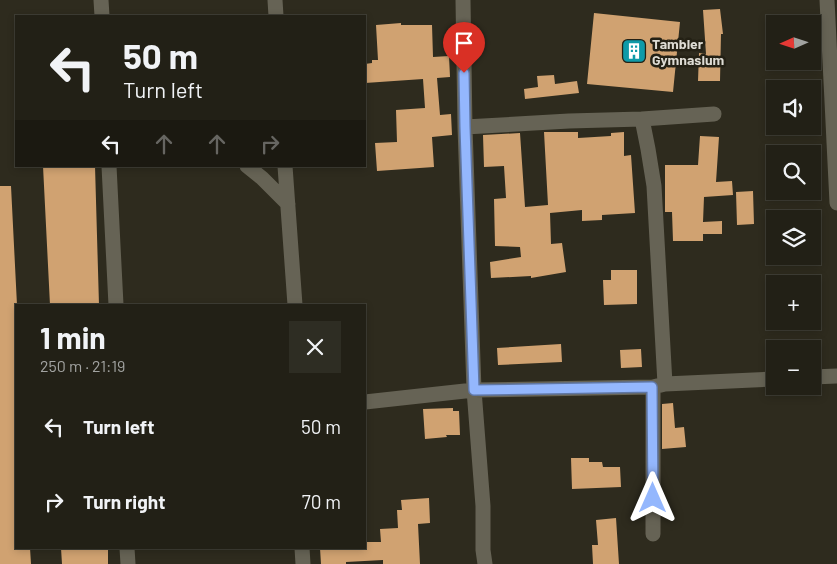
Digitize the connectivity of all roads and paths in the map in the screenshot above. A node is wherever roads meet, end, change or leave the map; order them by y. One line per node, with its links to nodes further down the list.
1 (101, 0): 5 (street)
2 (275, 0): 6 (street)
3 (463, 0): 9 (street)
4 (827, 0): 13 (street)
5 (102, 15)
6 (276, 15)
7 (714, 114): 8 (street)
8 (642, 120): 9 (street); 20 (street)
9 (465, 127): 21 (street)
10 (109, 167): 15 (street)
11 (247, 167): 14 (street)
12 (285, 167): 14 (street)
13 (837, 203)
14 (288, 204): 16 (street)
15 (116, 304)
16 (295, 304)
17 (837, 376): 18 (street)
18 (821, 377)
19 (766, 380): 20 (street)
20 (659, 386): 21 (street); 23 (street)
21 (474, 390): 22 (street); 28 (street)
22 (366, 402)
23 (653, 534)
24 (127, 549): 26 (street)
25 (302, 549): 27 (street)
26 (128, 564)
27 (303, 564)
28 (485, 564)

